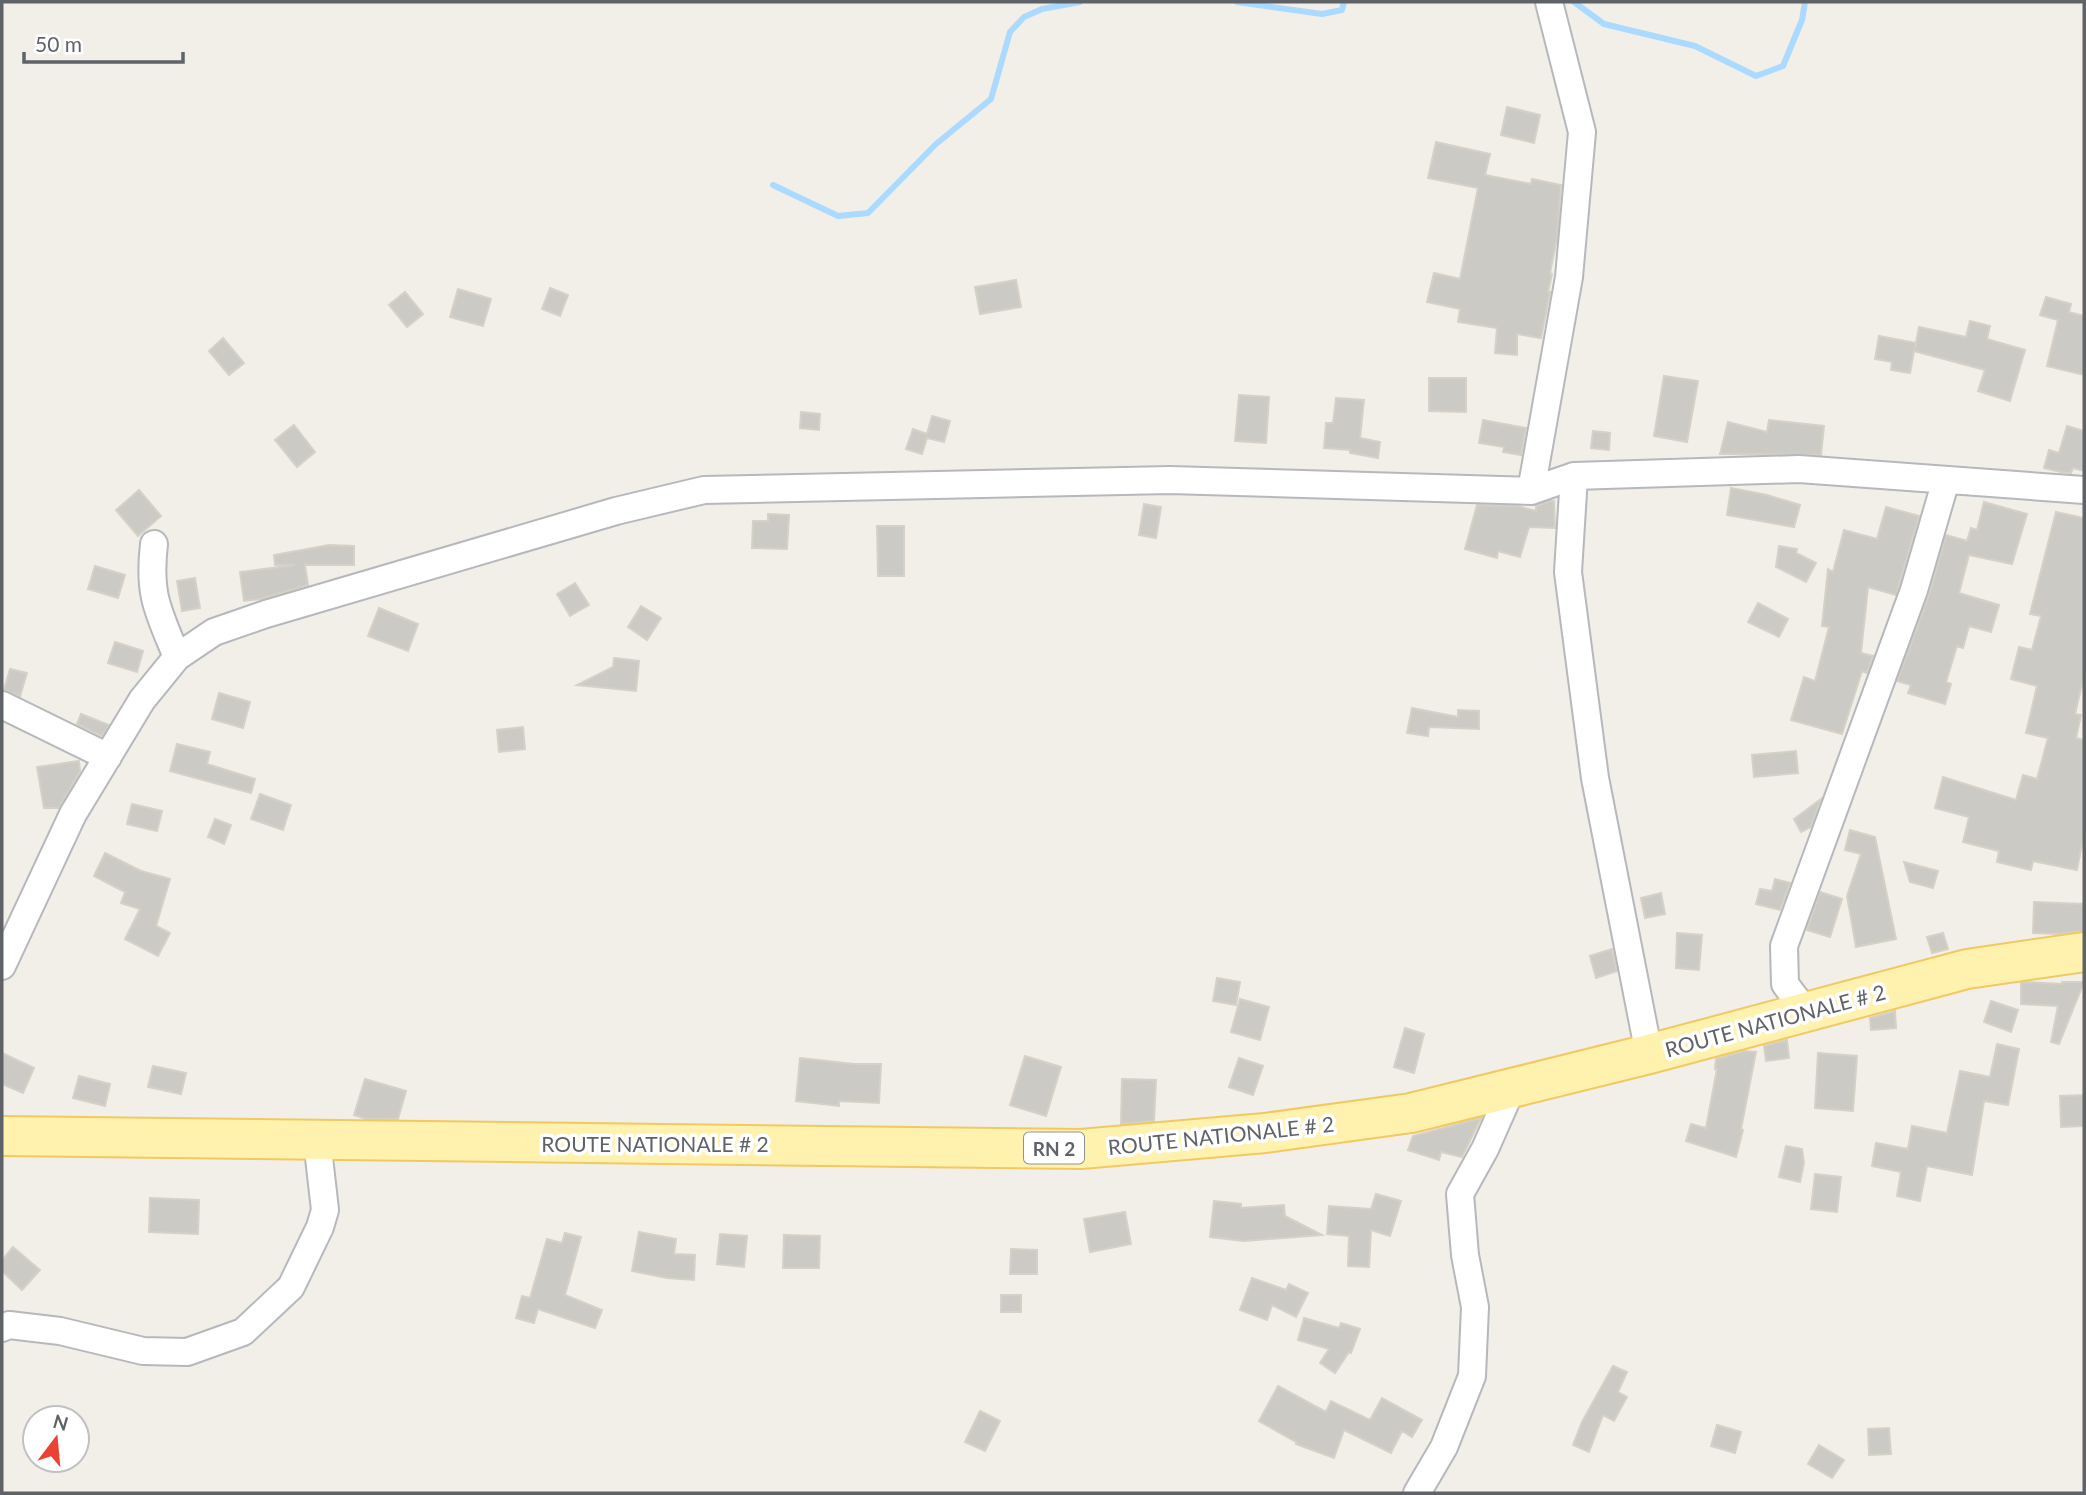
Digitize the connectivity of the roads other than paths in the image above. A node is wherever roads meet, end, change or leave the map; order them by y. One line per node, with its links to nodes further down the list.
1 (1549, 2): 5 (street)
2 (1574, 476): 3 (street); 5 (street); 13 (street)
3 (1946, 481): 4 (street); 12 (street)
4 (2084, 490)
5 (1531, 491): 7 (street)
6 (154, 544): 7 (street)
7 (177, 657): 9 (street)
8 (2, 705): 9 (street)
9 (108, 757): 11 (street)
10 (2084, 952): 12 (main road, ROUTE NATIONALE # 2 / RN 2)
11 (2, 966)
12 (1807, 1012): 13 (main road, ROUTE NATIONALE # 2 / RN 2)
13 (1648, 1054): 14 (main road, ROUTE NATIONALE # 2 / RN 2)
14 (1512, 1088): 16 (main road, ROUTE NATIONALE # 2 / RN 2); 18 (street)
15 (2, 1136): 16 (main road, ROUTE NATIONALE # 2 / RN 2)
16 (317, 1140): 17 (street)
17 (2, 1328)
18 (1417, 1493)

